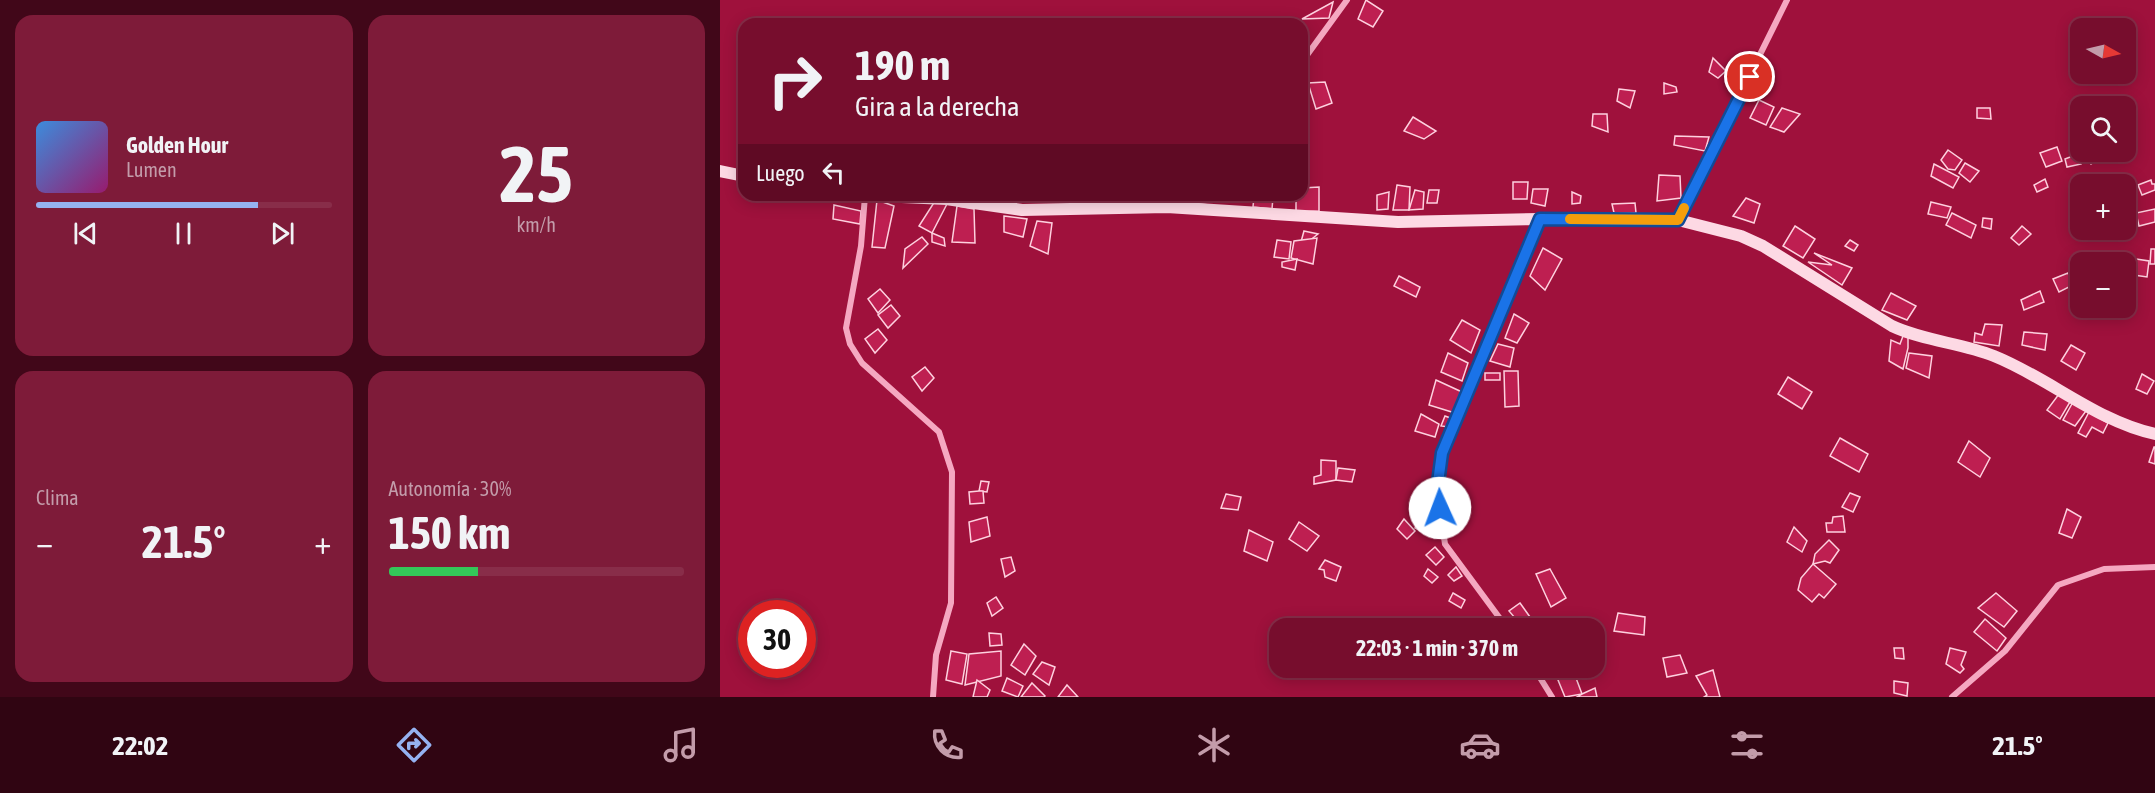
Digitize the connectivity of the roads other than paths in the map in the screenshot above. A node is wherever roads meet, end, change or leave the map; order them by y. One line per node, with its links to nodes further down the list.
1 (1347, 0): 3 (street)
2 (1787, 0): 11 (street)
3 (1308, 55)
4 (720, 171): 5 (street)
5 (738, 175)
6 (861, 201): 16 (street)
7 (960, 201): 9 (street)
8 (1180, 201): 9 (street)
9 (1167, 207): 10 (street)
10 (1540, 219): 11 (street); 14 (street)
11 (1678, 220): 12 (street)
12 (2155, 434)
13 (2155, 567): 18 (street)
14 (1500, 618)
15 (1540, 678): 17 (street)
16 (933, 697)
17 (1551, 697)
18 (1952, 697)

